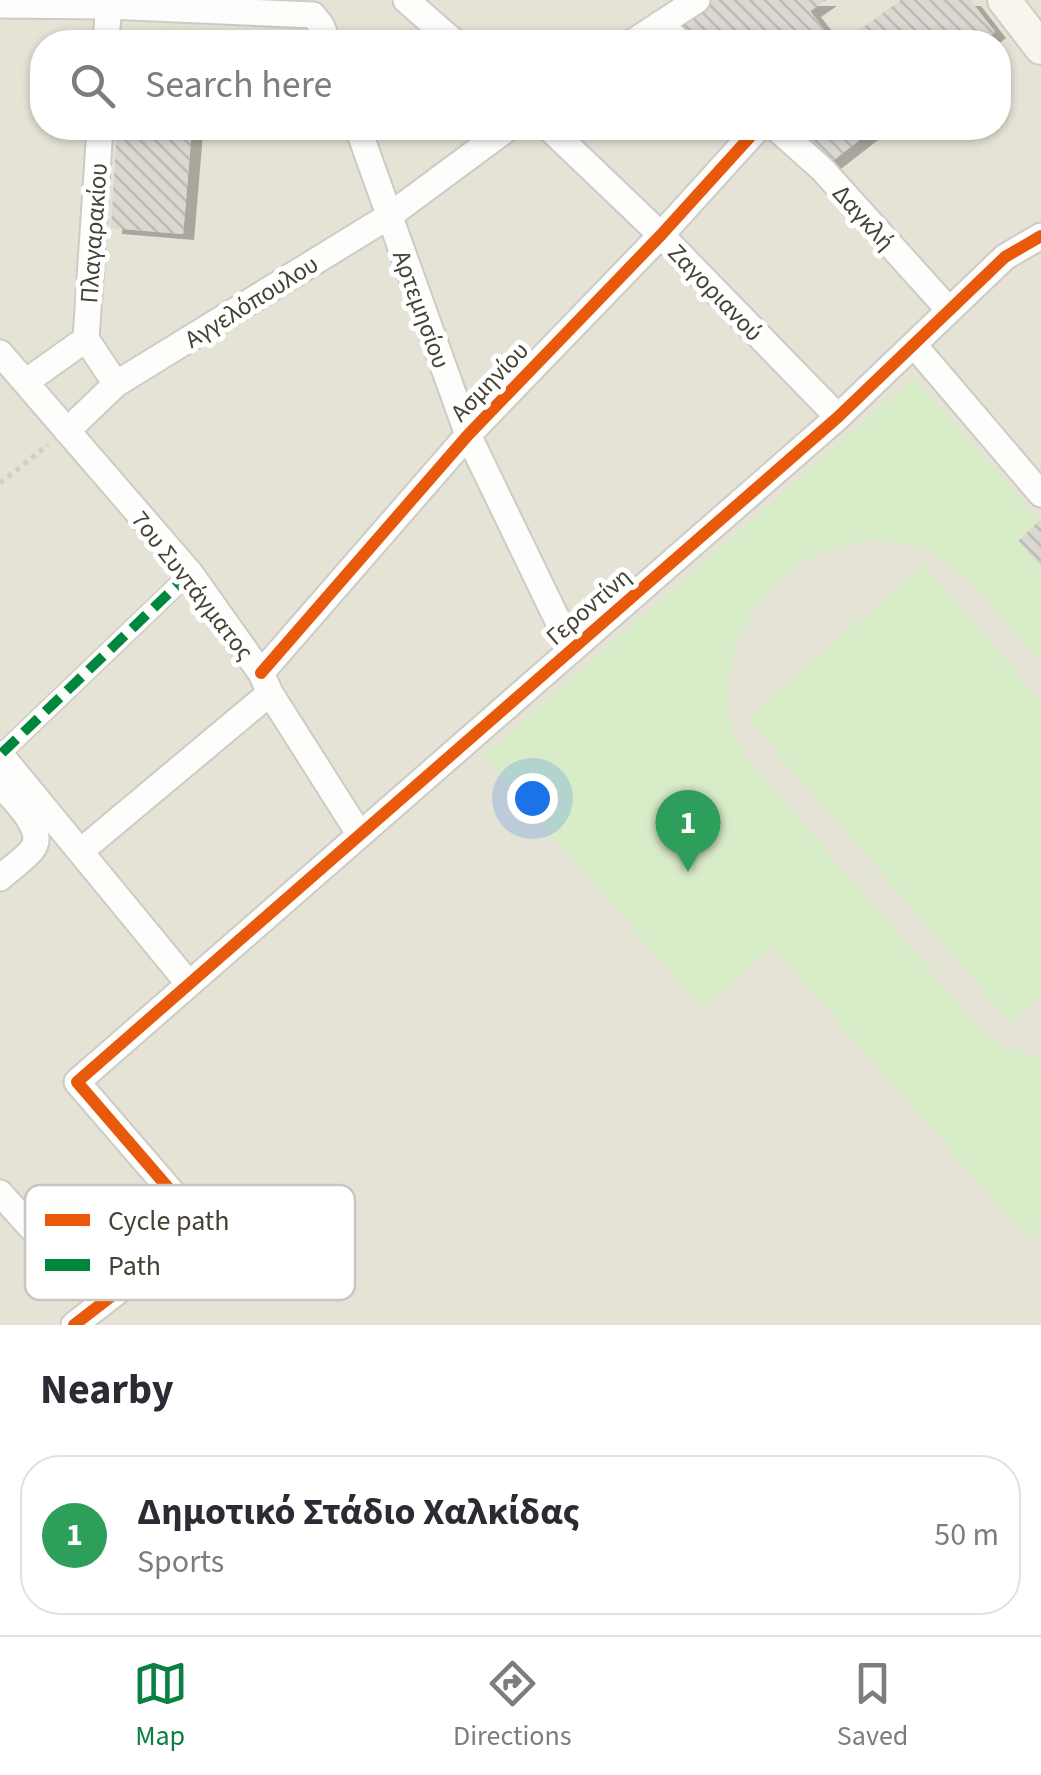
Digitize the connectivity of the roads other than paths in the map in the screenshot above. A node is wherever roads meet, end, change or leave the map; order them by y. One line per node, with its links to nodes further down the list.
1 (406, 0): 9 (street)
2 (697, 0): 7 (street)
3 (1004, 0): 12 (main road)
4 (109, 3): 5 (street); 6 (street); 8 (street)
5 (0, 5)
6 (318, 7)
7 (660, 24): 10 (street); 11 (street)
8 (107, 30)
9 (440, 30)
10 (651, 30)
11 (667, 30)
12 (1041, 48)
13 (99, 140): 23 (street, Πλαγαρακίου)
14 (362, 140): 19 (street, Αρτεμησίου)
15 (492, 140): 19 (street, Αγγελόπουλου)
16 (562, 140): 20 (street, Ζαγοριανού)
17 (747, 140): 20 (street, Ασμηνίου)
18 (789, 140): 22 (street, Δαγκλή)
19 (389, 216): 27 (street, Αγγελόπουλου); 30 (street, Αρτεμησίου)
20 (661, 235): 28 (street, Ζαγοριανού); 30 (street, Ασμηνίου)
21 (1041, 236): 22 (street, Γεροντίνη)
22 (949, 310): 24 (street, Γεροντίνη)
23 (86, 339): 26 (street, Πλαγαρακίου); 27 (street, Πλαγαρακίου)
24 (914, 345): 28 (street, Γεροντίνη); 31 (street)
25 (0, 353): 26 (street, 7ου Συντάγματος)
26 (26, 380): 29 (street, 7ου Συντάγματος)
27 (116, 384): 29 (street, Αγγελόπουλου)
28 (838, 417): 33 (street, Γεροντίνη)
29 (66, 431): 32 (street, 7ου Συντάγματος)
30 (468, 435): 33 (street, Αρτεμησίου); 34 (street, Ασμηνίου)
31 (1041, 494)
32 (190, 573): 34 (street, 7ου Συντάγματος); 35 (street)
33 (572, 650): 37 (street, Γεροντίνη)
34 (265, 683): 37 (street, 7ου Συντάγματος); 38 (street, Ασμηνίου)
35 (1, 754): 38 (street)
36 (0, 784): 39 (street)
37 (360, 835): 40 (street, Γεροντίνη)
38 (82, 851): 40 (street)
39 (0, 878)
40 (189, 984): 41 (street, Γεροντίνη)
41 (167, 1185)
42 (0, 1192): 43 (street)
43 (25, 1220)
44 (107, 1300): 45 (street, Γεροντίνη)
45 (74, 1325)

